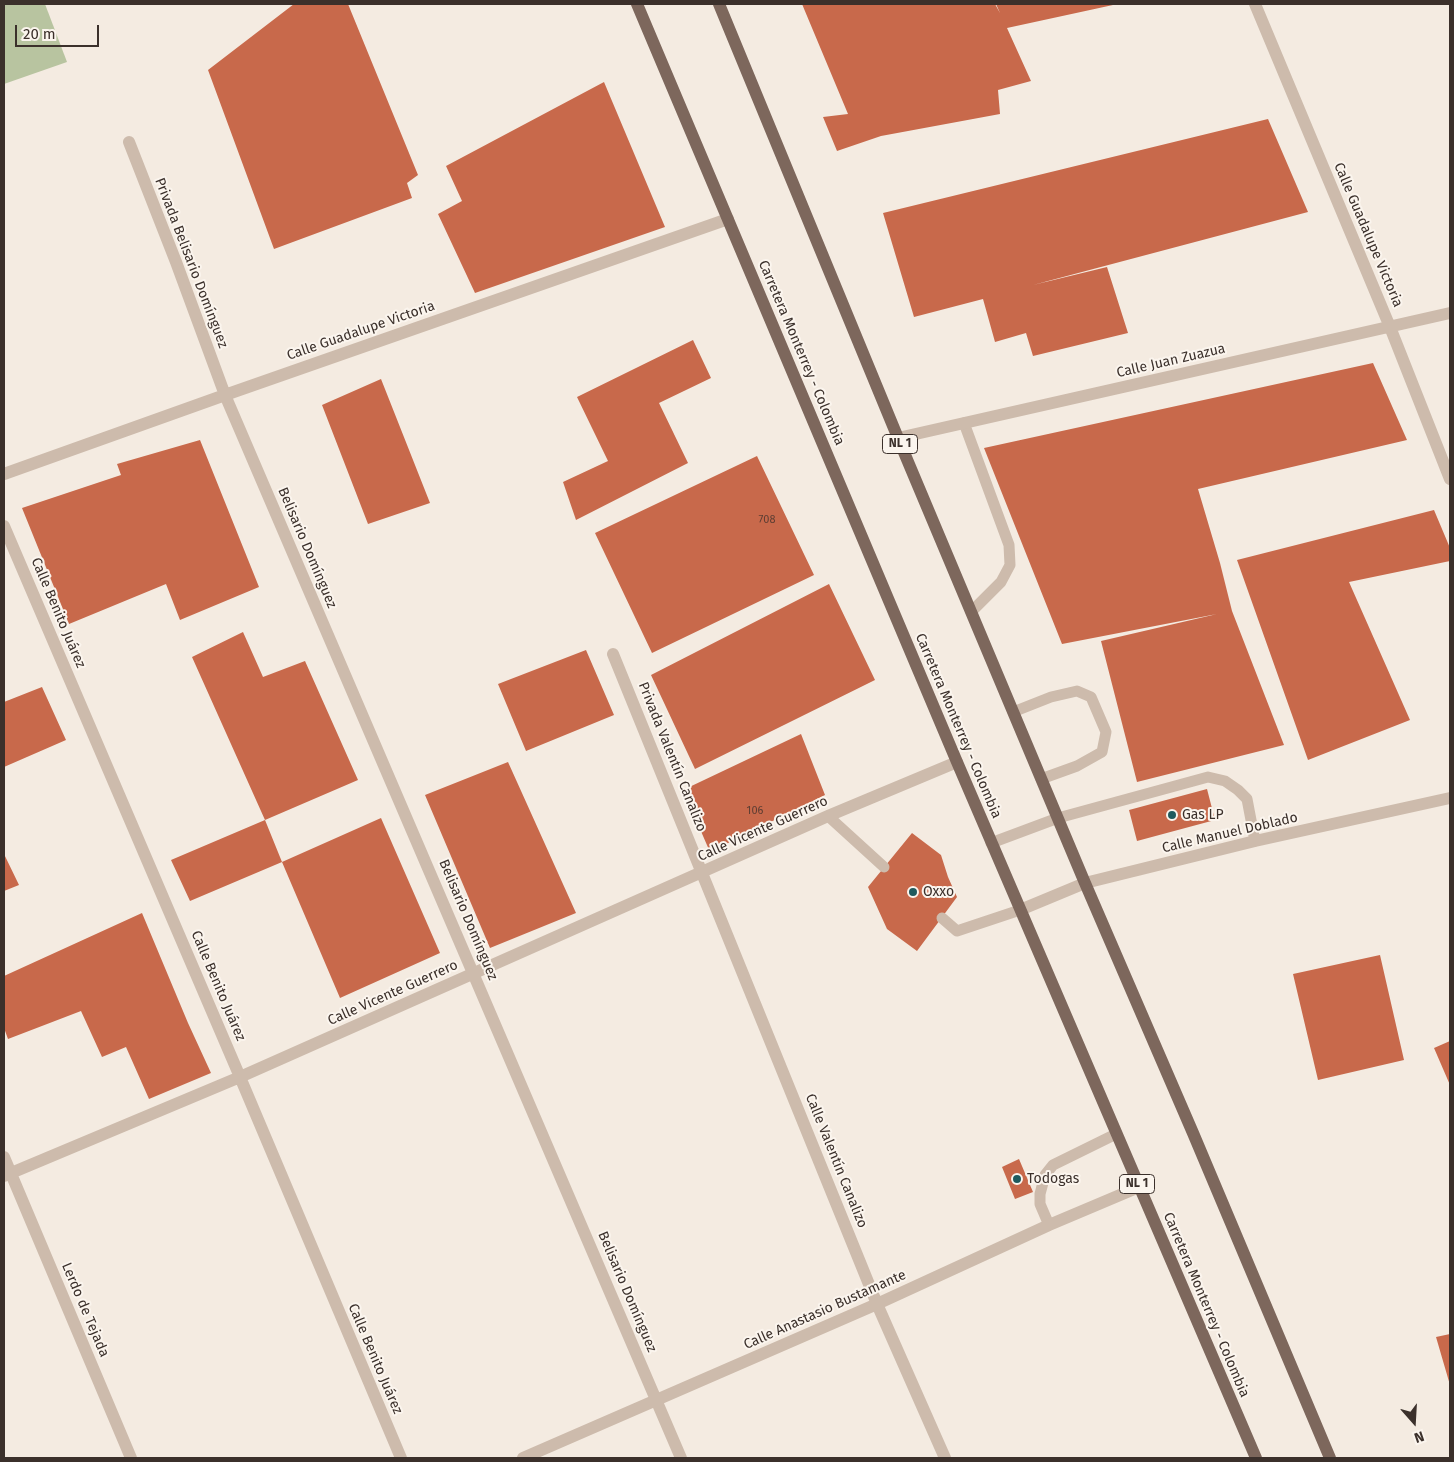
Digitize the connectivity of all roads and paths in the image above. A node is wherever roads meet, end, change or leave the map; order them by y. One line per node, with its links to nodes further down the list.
1 (636, 4): 5 (main road, Carretera Monterrey - Colombia / NL 1)
2 (719, 4): 10 (main road, NL 1)
3 (1256, 4): 7 (street, Calle Guadalupe Victoria)
4 (129, 142): 8 (street, Privada Belisario Domínguez)
5 (728, 219): 8 (street, Calle Guadalupe Victoria); 17 (main road, Carretera Monterrey - Colombia / NL 1)
6 (1450, 313): 7 (street, Calle Juan Zuazua)
7 (1390, 327): 9 (street, Calle Juan Zuazua); 12 (street, Calle Guadalupe Victoria)
8 (225, 395): 11 (street, Calle Guadalupe Victoria); 29 (street, Belisario Domínguez)
9 (964, 423): 10 (street, Calle Juan Zuazua); 14 (lane)
10 (898, 438): 14 (main road, NL 1)
11 (4, 474)
12 (1450, 479)
13 (4, 526): 30 (street, Calle Benito Juárez)
14 (971, 612): 16 (main road, NL 1)
15 (613, 654): 25 (street, Privada Valentín Canalizo)
16 (1013, 712): 18 (main road, NL 1); 18 (lane)
17 (957, 762): 20 (street, Calle Vicente Guerrero); 23 (main road, Carretera Monterrey - Colombia / NL 1)
18 (1042, 779): 21 (main road, NL 1)
19 (1450, 798): 22 (street, Calle Manuel Doblado)
20 (828, 816): 24 (lane); 25 (street, Calle Vicente Guerrero)
21 (1058, 818): 22 (lane); 23 (lane); 26 (main road, NL 1)
22 (1255, 841): 26 (street, Calle Manuel Doblado)
23 (992, 843): 27 (main road, Carretera Monterrey - Colombia / NL 1)
24 (884, 868)
25 (703, 873): 29 (street, Calle Vicente Guerrero); 36 (street, Calle Valentín Canalizo)
26 (1085, 883): 27 (street, Calle Manuel Doblado); 44 (main road, NL 1)
27 (1020, 910): 28 (lane); 31 (main road, Carretera Monterrey - Colombia / NL 1)
28 (942, 918)
29 (474, 974): 30 (street, Calle Vicente Guerrero); 37 (street, Belisario Domínguez)
30 (240, 1077): 33 (street, Calle Vicente Guerrero); 39 (street, Calle Benito Juárez)
31 (1116, 1134): 34 (main road, Carretera Monterrey - Colombia / NL 1); 35 (lane)
32 (4, 1157): 33 (street, Lerdo de Tejada)
33 (7, 1175): 38 (street, Lerdo de Tejada)
34 (1139, 1188): 35 (street, Calle Anastasio Bustamante); 43 (main road, Carretera Monterrey - Colombia / NL 1)
35 (1049, 1225): 36 (street, Calle Anastasio Bustamante)
36 (877, 1304): 37 (street, Calle Anastasio Bustamante); 42 (street, Calle Valentín Canalizo)
37 (657, 1399): 40 (street, Calle Anastasio Bustamante); 41 (street, Belisario Domínguez)
38 (132, 1458)
39 (401, 1458)
40 (523, 1458)
41 (681, 1458)
42 (945, 1458)
43 (1256, 1458)
44 (1330, 1458)

